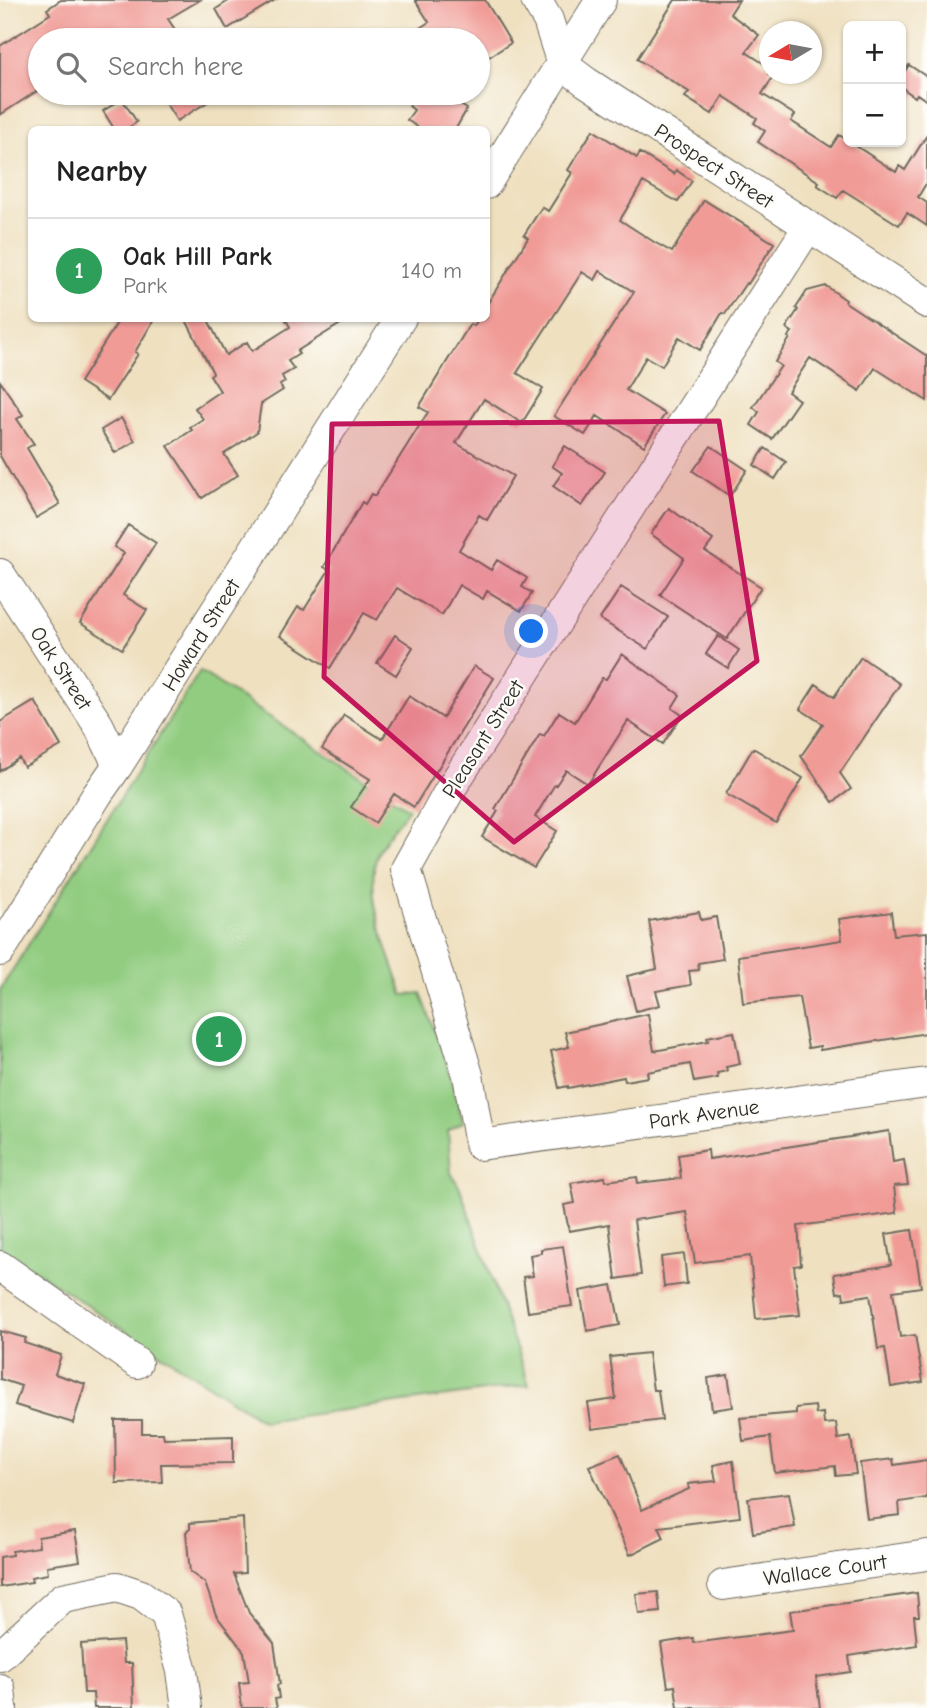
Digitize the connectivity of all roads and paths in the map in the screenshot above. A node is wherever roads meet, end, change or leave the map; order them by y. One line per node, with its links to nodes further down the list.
1 (536, 0): 3 (street)
2 (601, 0): 3 (street)
3 (562, 64): 4 (street); 5 (street, Prospect Street)
4 (490, 178)
5 (808, 228): 6 (street, Prospect Street); 12 (street, Pleasant Street)
6 (927, 303)
7 (398, 322): 9 (street, Howard Street)
8 (0, 574): 9 (street, Oak Street)
9 (118, 765): 10 (street, Howard Street)
10 (0, 951)
11 (927, 1083): 12 (street, Park Avenue)
12 (480, 1145)
13 (0, 1266): 14 (street)
14 (137, 1363)
15 (927, 1555): 16 (street, Wallace Court)
16 (723, 1585)
17 (0, 1656): 20 (street)
18 (0, 1689): 19 (street)
19 (2, 1708)
20 (187, 1708)

